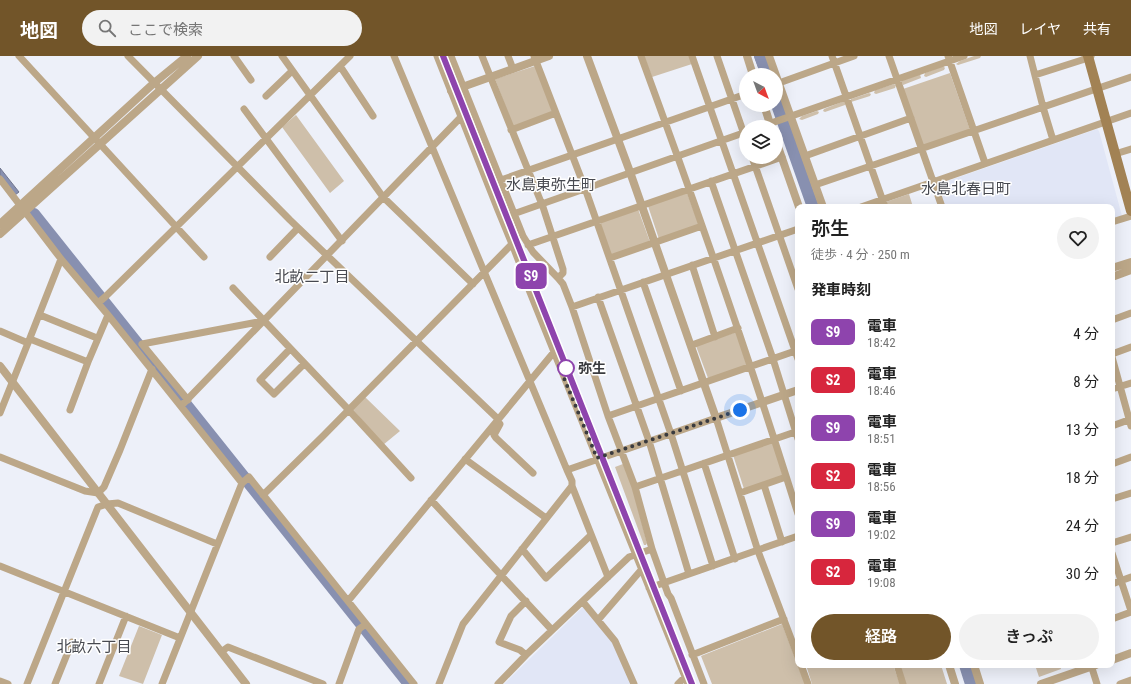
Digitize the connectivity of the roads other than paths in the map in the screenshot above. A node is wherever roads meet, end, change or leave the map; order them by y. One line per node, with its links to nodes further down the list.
1 (19, 56): 70 (street)
2 (128, 56): 39 (street)
3 (187, 56): 39 (street)
4 (198, 56): 39 (street)
5 (234, 56): 37 (street)
6 (282, 56): 32 (street)
7 (350, 56): 28 (street)
8 (394, 56): 71 (street)
9 (437, 56): 42 (street)
10 (451, 56): 40 (street)
11 (482, 56): 34 (street)
12 (508, 56): 31 (street)
13 (549, 56): 25 (street)
14 (587, 56): 67 (street)
15 (641, 56): 60 (street)
16 (692, 56): 49 (street)
17 (717, 56): 47 (street)
18 (747, 56): 29 (street)
19 (769, 56): 30 (street)
20 (854, 56): 27 (street)
21 (889, 56): 36 (street)
22 (964, 56): 26 (street)
23 (1030, 56): 33 (street)
24 (1089, 56): 33 (street); 41 (main road)
25 (535, 58): 31 (street); 52 (street)
26 (948, 58): 36 (street); 63 (street)
27 (833, 59): 38 (street); 46 (street)
28 (340, 66): 43 (street); 54 (street)
29 (751, 68)
30 (773, 68)
31 (513, 69): 34 (street)
32 (292, 71): 43 (street); 44 (street)
33 (1035, 75): 50 (street)
34 (491, 76): 40 (street); 62 (street)
35 (1131, 77): 41 (street)
36 (897, 79): 46 (street); 57 (street)
37 (251, 80)
38 (783, 81)
39 (157, 86): 70 (street); 83 (street)
40 (463, 86): 42 (street); 88 (street)
41 (1097, 88): 50 (street); 61 (main road)
42 (451, 91): 55 (street)
43 (310, 95): 66 (street); 95 (street)
44 (266, 96)
45 (739, 96): 47 (street)
46 (846, 97): 56 (street); 65 (street)
47 (731, 99): 49 (street); 58 (street)
48 (783, 99): 56 (street)
49 (709, 107): 60 (street); 68 (street)
50 (1043, 107): 63 (street); 69 (street)
51 (244, 109): 66 (street)
52 (556, 113): 62 (street); 75 (street)
53 (1131, 113): 61 (street)
54 (373, 116)
55 (461, 117): 71 (street); 108 (street)
56 (788, 118): 59 (street); 77 (street)
57 (911, 118): 65 (street); 72 (street)
58 (739, 120)
59 (783, 120)
60 (665, 122): 67 (street); 76 (street)
61 (1106, 122): 69 (street); 74 (main road)
62 (511, 130): 84 (street)
63 (974, 130): 72 (street); 79 (street)
64 (739, 136): 68 (street)
65 (860, 136): 77 (street); 82 (street)
66 (266, 138): 83 (street); 119 (street)
67 (618, 138): 75 (street); 85 (street)
68 (721, 140): 76 (street); 86 (street)
69 (1053, 140): 79 (street)
70 (97, 141): 104 (street); 113 (street)
71 (432, 146): 95 (street); 135 (street)
72 (921, 149): 82 (street); 90 (street)
73 (1131, 150): 74 (street)
74 (1115, 154): 91 (main road)
75 (572, 155): 84 (street); 93 (street)
76 (678, 156): 85 (street); 94 (street)
77 (805, 156): 92 (street)
78 (783, 160): 98 (street)
79 (986, 163): 90 (street)
80 (762, 164): 81 (street)
81 (756, 166): 86 (street); 118 (street)
82 (871, 166): 92 (street); 96 (street)
83 (237, 167): 113 (street); 114 (street)
84 (527, 170): 88 (street); 97 (street)
85 (630, 172): 93 (street); 103 (street)
86 (734, 173): 89 (street); 121 (street)
87 (0, 179): 104 (street)
88 (501, 180): 106 (street)
89 (711, 181): 94 (street); 124 (street)
90 (933, 182): 96 (street); 102 (street)
91 (1127, 184): 105 (main road)
92 (815, 185): 99 (street)
93 (585, 188): 97 (street); 109 (street)
94 (689, 189): 103 (street); 112 (street)
95 (383, 197): 119 (street); 141 (street)
96 (882, 200): 100 (street); 101 (street)
97 (540, 204): 106 (street); 117 (street)
98 (798, 204)
99 (822, 204)
100 (870, 204)
101 (884, 204)
102 (941, 204)
103 (642, 205): 109 (street); 120 (street)
104 (23, 209): 111 (street); 116 (street); 130 (street)
105 (1131, 211)
106 (514, 214): 108 (street); 123 (street)
107 (1131, 216): 110 (street)
108 (502, 218): 122 (street)
109 (597, 221): 117 (street); 128 (street)
110 (1115, 221)
111 (0, 224)
112 (702, 226): 120 (street); 129 (street)
113 (177, 227): 126 (street); 145 (street)
114 (298, 228): 125 (street); 127 (street)
115 (795, 230): 118 (street)
116 (0, 234)
117 (552, 236): 123 (street); 138 (street)
118 (780, 236): 121 (street); 139 (street)
119 (342, 241): 125 (street)
120 (655, 243): 128 (street); 136 (street)
121 (757, 243): 124 (street); 159 (street)
122 (512, 244): 135 (street); 163 (street)
123 (528, 245): 138 (street)
124 (735, 251): 129 (street); 166 (street)
125 (327, 256): 151 (street); 156 (street)
126 (204, 257)
127 (270, 257)
128 (610, 258): 143 (street)
129 (713, 258): 132 (street); 152 (street)
130 (61, 259): 145 (street); 148 (street)
131 (1131, 262): 133 (street)
132 (692, 265): 136 (street); 154 (street)
133 (1115, 267)
134 (1131, 270): 137 (street)
135 (485, 272): 141 (street); 173 (street)
136 (667, 274): 140 (street); 158 (street)
137 (1115, 276)
138 (558, 278): 146 (street)
139 (795, 280)
140 (643, 282): 143 (street); 179 (street)
141 (473, 284): 156 (street)
142 (233, 288): 151 (street)
143 (620, 290): 144 (street); 182 (street)
144 (598, 298): 146 (street); 185 (street)
145 (100, 301): 149 (street)
146 (572, 307): 189 (street)
147 (1131, 313): 150 (street)
148 (40, 315): 155 (street); 157 (street)
149 (108, 315): 155 (street); 165 (street)
150 (1115, 319)
151 (263, 321): 161 (street); 165 (street); 184 (street)
152 (738, 328): 154 (street); 170 (street)
153 (0, 331): 157 (street)
154 (715, 337): 158 (street)
155 (97, 338): 167 (street)
156 (416, 340): 187 (street); 191 (street)
157 (29, 341): 167 (street); 174 (street)
158 (692, 345): 175 (street)
159 (795, 345)
160 (1131, 348): 164 (street)
161 (290, 349): 168 (street); 168 (street)
162 (795, 351): 166 (street)
163 (554, 352): 173 (street); 203 (street)
164 (1115, 354)
165 (149, 359): 172 (street); 184 (street)
166 (773, 359): 170 (street); 181 (street)
167 (88, 362): 186 (street)
168 (304, 364): 187 (street)
169 (0, 366): 174 (street)
170 (751, 367): 175 (street); 183 (street)
171 (1115, 367): 177 (street)
172 (152, 370): 184 (street); 218 (street)
173 (530, 380): 191 (street); 207 (street)
174 (12, 382): 188 (street); 218 (street)
175 (705, 383): 179 (street); 190 (street)
176 (1131, 383): 177 (street)
177 (1120, 387): 178 (street); 192 (street)
178 (1115, 389)
179 (681, 391): 182 (street)
180 (795, 391): 181 (street)
181 (784, 395): 183 (street); 194 (street)
182 (659, 399): 185 (street); 195 (street)
183 (763, 402): 190 (street); 197 (street)
184 (184, 403): 213 (street)
185 (636, 407): 189 (street); 198 (street)
186 (70, 410)
187 (348, 410): 211 (street); 220 (street)
188 (0, 414)
189 (608, 416): 199 (street)
190 (716, 418): 195 (street); 200 (street)
191 (497, 420): 204 (street); 209 (street)
192 (1130, 422): 193 (street)
193 (1115, 425)
194 (795, 428)
195 (670, 434): 198 (street); 208 (street)
196 (795, 434): 197 (street)
197 (774, 439): 200 (street); 210 (street)
198 (649, 441): 199 (street); 212 (street)
199 (622, 451): 203 (street); 216 (street)
200 (728, 455): 205 (street); 219 (street)
201 (0, 457): 218 (street)
202 (1131, 457): 206 (street)
203 (597, 458): 207 (street); 235 (street)
204 (465, 459): 222 (street); 225 (street)
205 (704, 463): 208 (street); 236 (street)
206 (1115, 463)
207 (567, 470): 215 (street)
208 (682, 471): 212 (street); 238 (street)
209 (533, 473)
210 (786, 477): 214 (street); 224 (street)
211 (411, 478)
212 (660, 478): 216 (street); 241 (street)
213 (244, 481): 220 (street); 231 (street)
214 (764, 485): 219 (street); 229 (street)
215 (572, 486): 225 (street); 226 (street)
216 (635, 487): 233 (street)
217 (1131, 492): 221 (street)
218 (98, 493): 223 (street)
219 (740, 493): 234 (street)
220 (263, 494): 250 (street)
221 (1115, 498)
222 (431, 500): 242 (street); 250 (street)
223 (106, 504): 231 (street); 249 (street); 254 (street)
224 (795, 505)
225 (546, 518): 232 (street)
226 (591, 535): 232 (street); 243 (street)
227 (795, 537): 229 (street)
228 (1131, 537): 230 (street)
229 (782, 542): 234 (street)
230 (1115, 542)
231 (217, 544): 254 (street)
232 (522, 549): 242 (street)
233 (652, 549): 235 (street); 246 (street)
234 (758, 551): 236 (street); 257 (street)
235 (636, 554): 240 (street); 243 (street)
236 (735, 559): 238 (street)
237 (1115, 562): 245 (street)
238 (712, 566): 241 (street)
239 (1, 568): 249 (street)
240 (642, 569): 248 (street); 258 (street)
241 (689, 574): 246 (street)
242 (501, 575): 251 (street); 287 (street)
243 (608, 577): 252 (street)
244 (1131, 577): 245 (street)
245 (1121, 580): 247 (street); 253 (street)
246 (664, 583): 248 (street); 266 (street)
247 (1115, 583)
248 (649, 588): 275 (street)
249 (64, 591): 255 (street); 279 (street)
250 (348, 601): 259 (street)
251 (526, 601): 260 (street); 267 (street)
252 (583, 602): 258 (street); 260 (street)
253 (1131, 611): 256 (street)
254 (190, 612): 261 (street); 264 (street)
255 (126, 616): 261 (street); 281 (street)
256 (1115, 618)
257 (784, 619): 263 (street); 266 (street)
258 (598, 620): 289 (street)
259 (364, 626): 285 (street); 286 (street)
260 (552, 630): 267 (street)
261 (180, 638): 282 (street)
262 (72, 642): 280 (street)
263 (795, 649)
264 (221, 652): 283 (street); 284 (street)
265 (1131, 653): 268 (street)
266 (692, 655): 292 (street)
267 (526, 656): 288 (street)
268 (1115, 659)
269 (802, 668): 293 (street)
270 (898, 668): 294 (street)
271 (950, 668): 295 (street)
272 (976, 668): 296 (street)
273 (1087, 668): 297 (street)
274 (1093, 668): 298 (street)
275 (685, 677): 290 (street); 291 (street)
276 (1131, 680): 299 (street)
277 (0, 681): 278 (street)
278 (8, 684)
279 (27, 684)
280 (55, 684)
281 (99, 684)
282 (162, 684)
283 (246, 684)
284 (323, 684)
285 (339, 684)
286 (414, 684)
287 (439, 684)
288 (498, 684)
289 (634, 684)
290 (678, 684)
291 (688, 684)
292 (704, 684)
293 (808, 684)
294 (903, 684)
295 (955, 684)
296 (980, 684)
297 (1041, 684)
298 (1097, 684)
299 (1120, 684)

